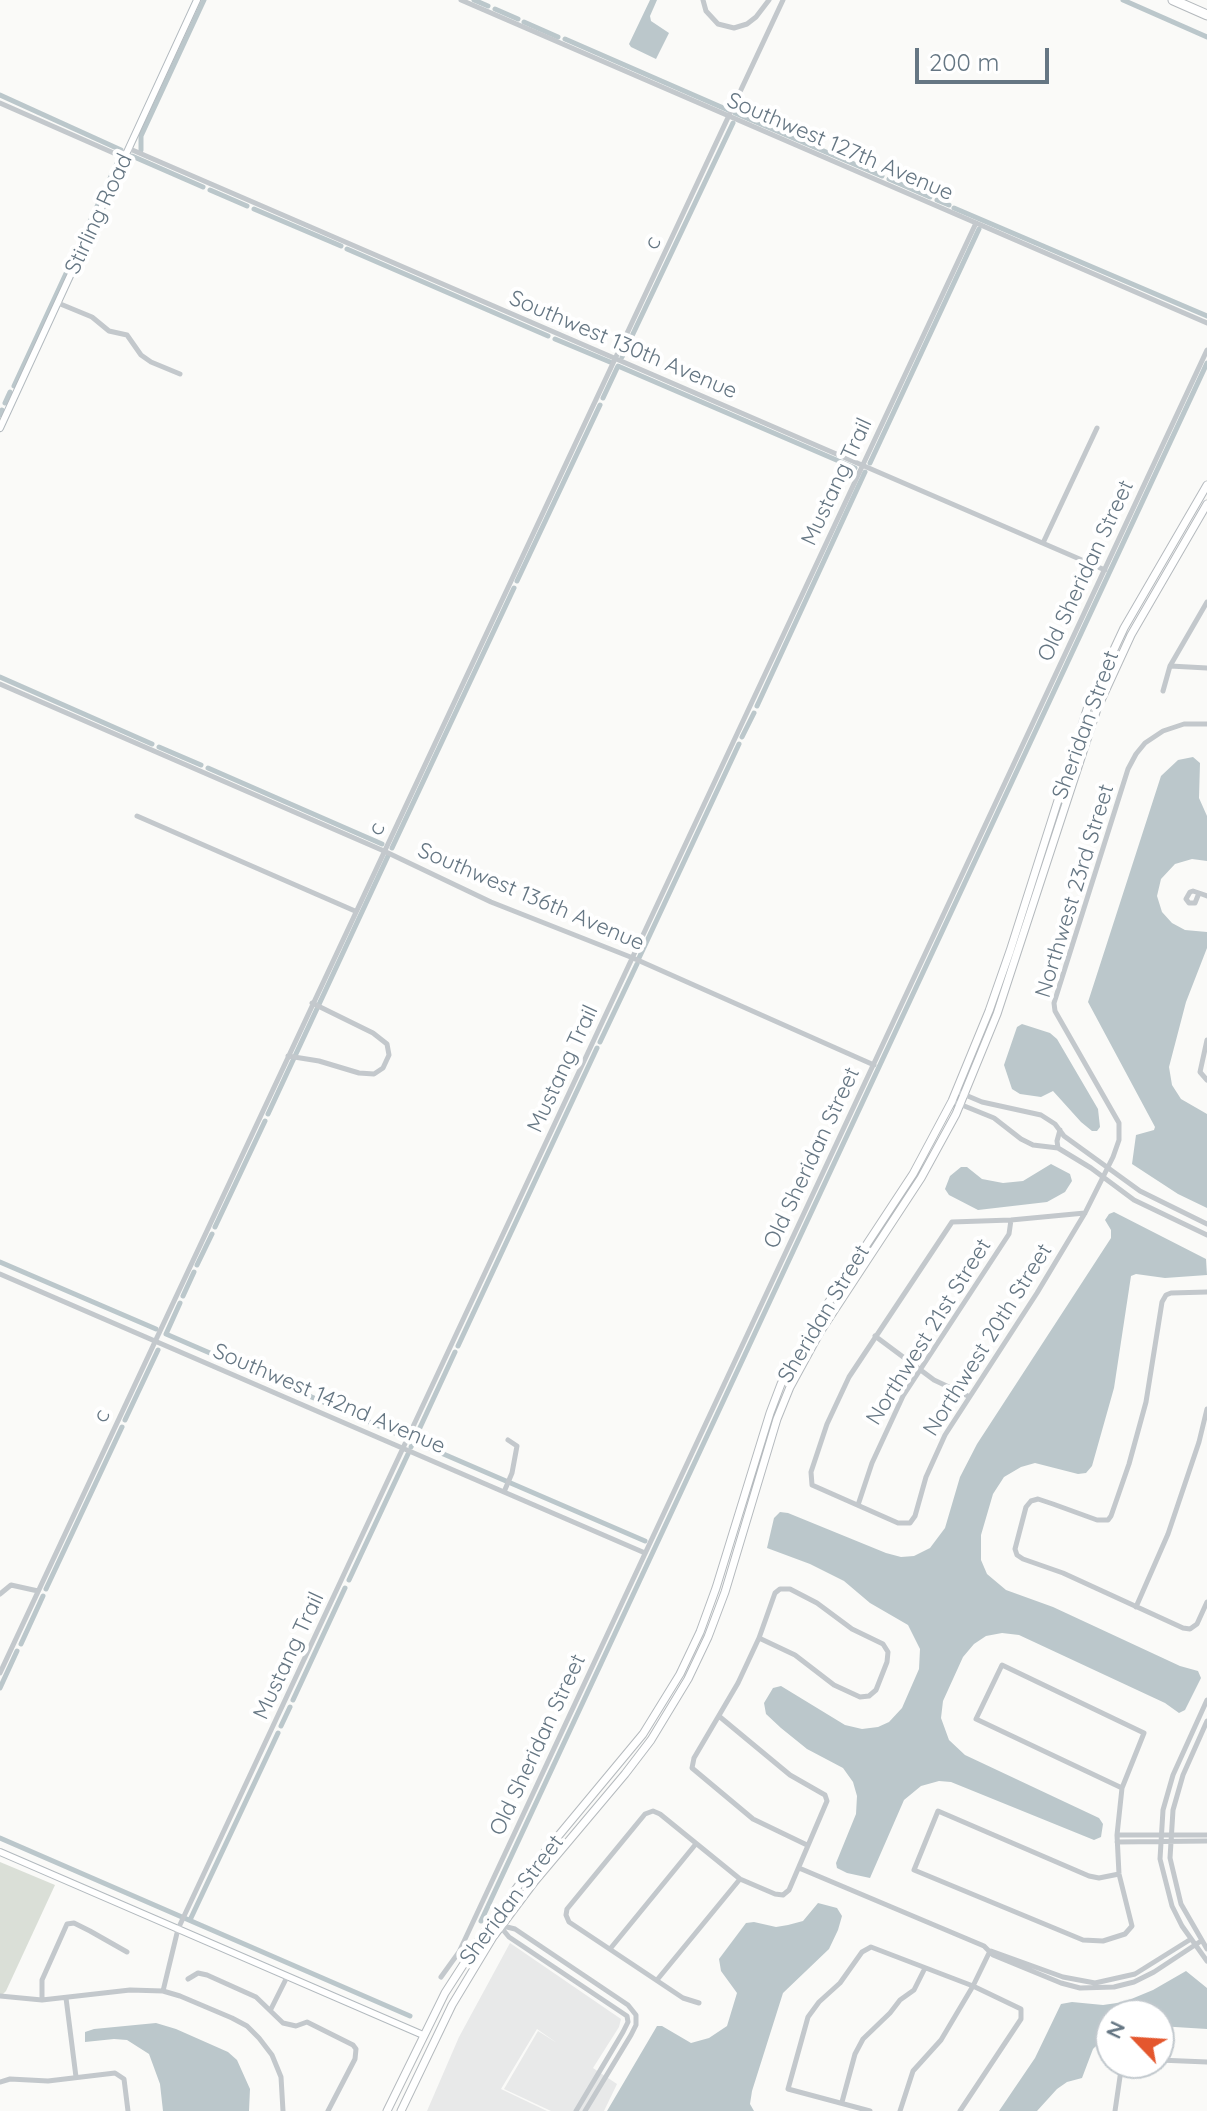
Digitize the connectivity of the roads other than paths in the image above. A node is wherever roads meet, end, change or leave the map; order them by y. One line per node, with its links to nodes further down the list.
1 (197, 0): 10 (street, Stirling Road)
2 (461, 0): 9 (street, Southwest 127th Avenue)
3 (703, 0): 4 (street)
4 (769, 0)
5 (783, 0): 9 (street, c)
6 (1173, 0): 7 (highway)
7 (1207, 15)
8 (0, 103): 11 (street)
9 (729, 117): 12 (street, Southwest 127th Avenue); 16 (street, c)
10 (130, 149): 11 (street, Stirling Road); 16 (street, Southwest 130th Avenue)
11 (125, 158): 13 (street, Stirling Road)
12 (976, 223): 14 (street, Southwest 127th Avenue); 20 (street, Mustang Trail)
13 (58, 303): 17 (street); 18 (street, Stirling Road)
14 (1207, 323)
15 (1207, 350): 24 (street, Old Sheridan Street)
16 (616, 360): 20 (street, Southwest 130th Avenue); 32 (street, c)
17 (180, 374)
18 (0, 428)
19 (1097, 428): 23 (street)
20 (862, 465): 23 (street, Southwest 130th Avenue); 36 (street, Mustang Trail)
21 (1207, 485): 42 (main road, Sheridan Street)
22 (1207, 504): 42 (main road, Sheridan Street)
23 (1043, 543): 24 (street, Southwest 130th Avenue)
24 (1105, 570): 40 (street, Old Sheridan Street)
25 (1207, 602): 26 (street)
26 (1170, 666): 27 (street); 29 (street)
27 (1207, 668)
28 (0, 684): 32 (street, Southwest 136th Avenue)
29 (1163, 691)
30 (1207, 724): 48 (street, Northwest 23rd Street)
31 (137, 816): 35 (street)
32 (384, 851): 35 (street, c); 36 (street, Southwest 136th Avenue)
33 (1199, 893): 34 (street)
34 (1207, 896)
35 (355, 911): 37 (street, c)
36 (633, 958): 40 (street, Southwest 136th Avenue); 62 (street, Mustang Trail)
37 (317, 1006): 39 (street, c); 39 (street)
38 (1207, 1040): 41 (street)
39 (289, 1056): 57 (street, c)
40 (874, 1065): 65 (street, Old Sheridan Street)
41 (1206, 1079)
42 (960, 1093): 43 (main road, Sheridan Street); 44 (street)
43 (956, 1102): 45 (street); 87 (main road, Sheridan Street); 88 (main road, Sheridan Street)
44 (1009, 1108): 45 (street); 46 (street)
45 (997, 1121): 47 (street)
46 (1060, 1130): 47 (street); 48 (street)
47 (1058, 1148): 49 (street)
48 (1108, 1166): 49 (street, Northwest 23rd Street); 52 (street)
49 (1103, 1177): 50 (street, Northwest 20th Street); 53 (street)
50 (1085, 1213): 51 (street); 59 (street, Northwest 20th Street)
51 (1011, 1220): 56 (street); 58 (street, Northwest 21st Street)
52 (1207, 1224)
53 (1207, 1235)
54 (0, 1274): 57 (street, Southwest 142nd Avenue)
55 (1207, 1292): 69 (street)
56 (875, 1336): 58 (street); 64 (street)
57 (155, 1341): 62 (street, Southwest 142nd Avenue); 66 (street, c)
58 (920, 1369): 59 (street); 64 (street, Northwest 21st Street)
59 (968, 1396): 64 (street, Northwest 20th Street)
60 (1207, 1409): 69 (street)
61 (508, 1440): 63 (street)
62 (404, 1448): 63 (street, Southwest 142nd Avenue); 89 (street, Mustang Trail)
63 (504, 1492): 65 (street, Southwest 142nd Avenue)
64 (858, 1505)
65 (645, 1553): 99 (street, Old Sheridan Street)
66 (38, 1591): 67 (street); 71 (street, c)
67 (0, 1594)
68 (1207, 1602): 69 (street)
69 (1136, 1607)
70 (759, 1638): 70 (street); 73 (street)
71 (0, 1673)
72 (1207, 1700): 78 (street)
73 (720, 1717): 82 (street); 82 (street)
74 (1207, 1721): 79 (street)
75 (1122, 1788): 75 (street); 77 (street)
76 (1207, 1835): 79 (street)
77 (1117, 1838): 78 (street); 85 (street)
78 (1160, 1839): 79 (street); 91 (street)
79 (1170, 1839): 80 (street); 90 (street)
80 (1207, 1841)
81 (695, 1845): 86 (street); 92 (street); 92 (street)
82 (807, 1845): 84 (street)
83 (0, 1852): 89 (street)
84 (799, 1868): 86 (street); 94 (street)
85 (1119, 1874): 85 (street)
86 (740, 1879): 101 (street)
87 (492, 1920): 88 (street); 109 (main road, Sheridan Street)
88 (501, 1926): 110 (main road, Sheridan Street); 123 (street); 124 (street)
89 (178, 1929): 98 (street); 103 (street, Mustang Trail)
90 (1199, 1938): 91 (street); 93 (street)
91 (1192, 1943): 94 (street); 96 (street)
92 (610, 1949): 101 (street)
93 (1207, 1949)
94 (990, 1951): 102 (street)
95 (127, 1952): 106 (street)
96 (1207, 1961)
97 (925, 1968): 102 (street); 117 (street); 117 (street)
98 (287, 1977): 108 (street); 111 (street)
99 (441, 1977)
100 (188, 1979): 108 (street)
101 (657, 1980): 107 (street)
102 (973, 1986): 126 (street); 127 (street)
103 (163, 1991): 105 (street); 119 (street)
104 (0, 1996): 106 (street)
105 (66, 1998): 106 (street); 114 (street)
106 (42, 2000)
107 (699, 2003)
108 (271, 2009): 120 (street)
109 (436, 2010): 110 (main road); 111 (main road, Sheridan Street)
110 (436, 2033): 111 (main road); 122 (main road, Sheridan Street)
111 (423, 2035): 121 (main road, Sheridan Street)
112 (1175, 2061): 113 (street)
113 (1207, 2062)
114 (76, 2077): 116 (street); 118 (street)
115 (1120, 2079): 128 (street)
116 (0, 2082)
117 (842, 2102): 125 (street)
118 (128, 2111)
119 (283, 2111)
120 (328, 2111)
121 (387, 2111)
122 (401, 2111)
123 (576, 2111)
124 (585, 2111)
125 (870, 2111)
126 (900, 2111)
127 (960, 2111)
128 (1115, 2111)

